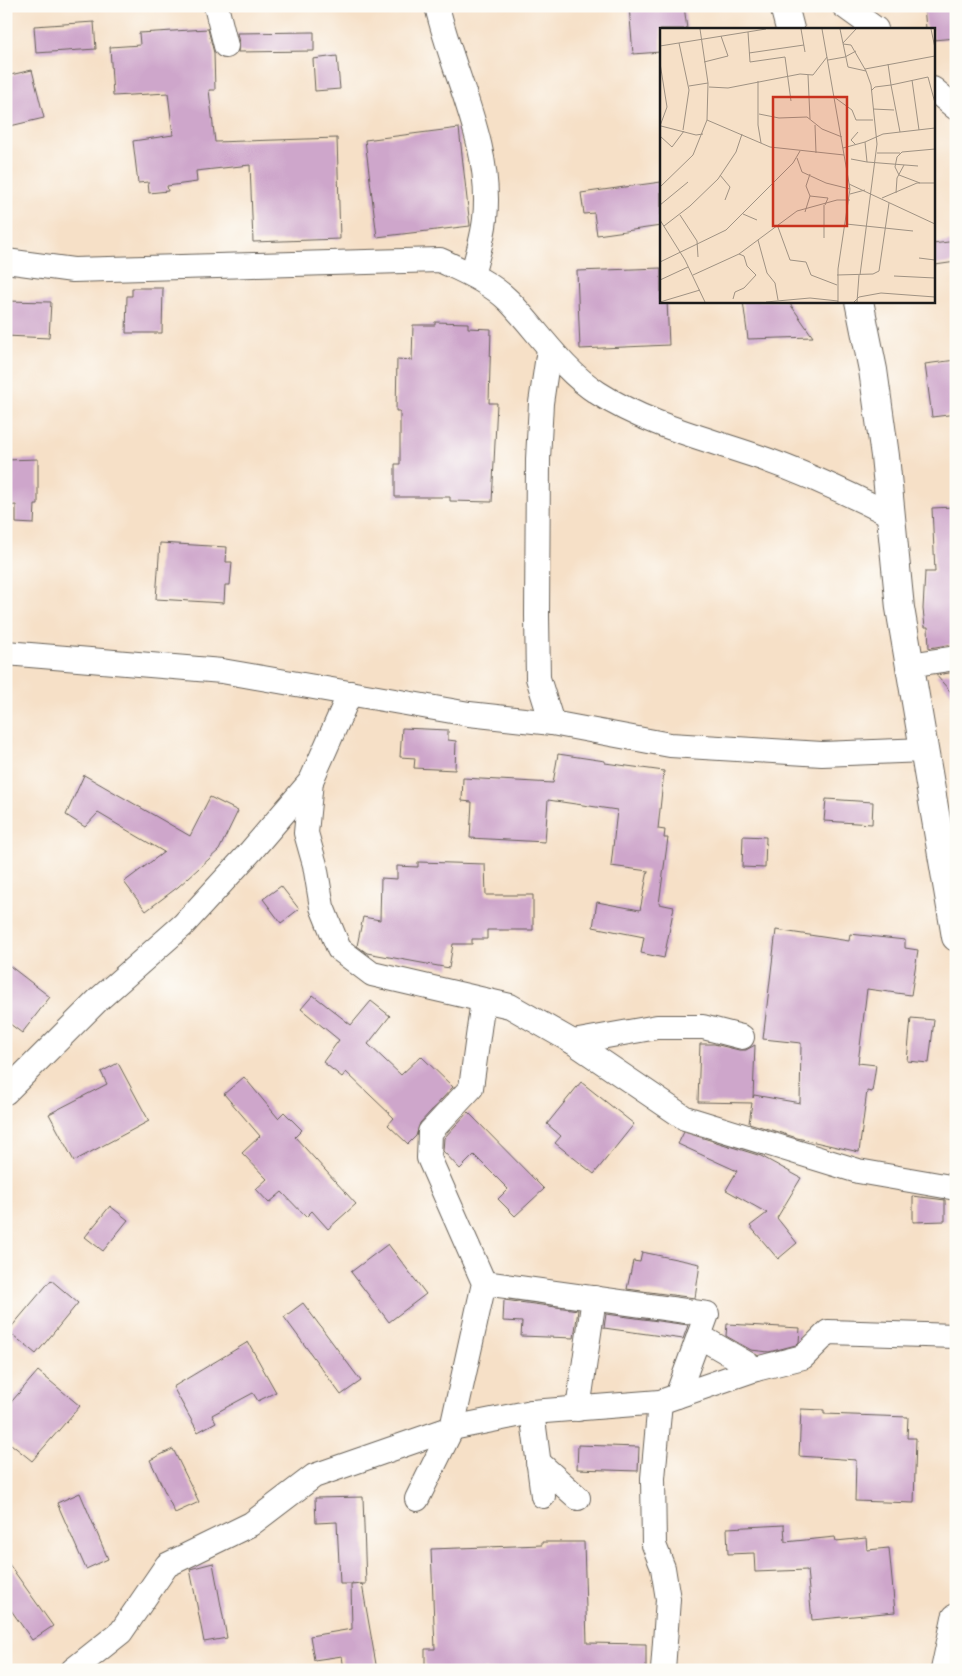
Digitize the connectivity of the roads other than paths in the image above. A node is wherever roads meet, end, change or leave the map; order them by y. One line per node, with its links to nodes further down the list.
1 (216, 6): 7 (street)
2 (437, 6): 11 (street)
3 (784, 6): 5 (street)
4 (844, 6): 6 (street)
5 (790, 28)
6 (875, 28)
7 (226, 46)
8 (934, 90): 9 (street)
9 (956, 108)
10 (6, 261): 11 (street)
11 (472, 275): 13 (street)
12 (858, 302): 14 (street)
13 (549, 349): 14 (street); 19 (street)
14 (889, 514): 17 (street)
15 (6, 652): 18 (street)
16 (956, 658): 17 (street)
17 (909, 665): 20 (street)
18 (350, 693): 19 (street); 21 (street)
19 (552, 723): 20 (street)
20 (925, 750): 22 (street)
21 (311, 781): 23 (street); 26 (street)
22 (956, 937)
23 (483, 1000): 25 (street); 28 (street)
24 (742, 1037): 25 (street)
25 (573, 1042): 27 (street)
26 (6, 1092)
27 (956, 1188)
28 (484, 1283): 29 (street); 36 (street)
29 (594, 1298): 30 (street); 34 (street)
30 (699, 1336): 32 (street); 33 (street)
31 (956, 1336): 32 (street)
32 (756, 1369): 33 (street)
33 (668, 1399): 34 (street); 44 (street)
34 (578, 1409): 35 (street)
35 (532, 1412): 36 (street); 37 (street)
36 (452, 1428): 40 (street); 43 (street)
37 (538, 1462): 38 (street); 39 (street)
38 (542, 1496)
39 (578, 1498)
40 (417, 1499)
41 (956, 1618): 42 (street)
42 (950, 1655)
43 (73, 1670)
44 (663, 1670)

